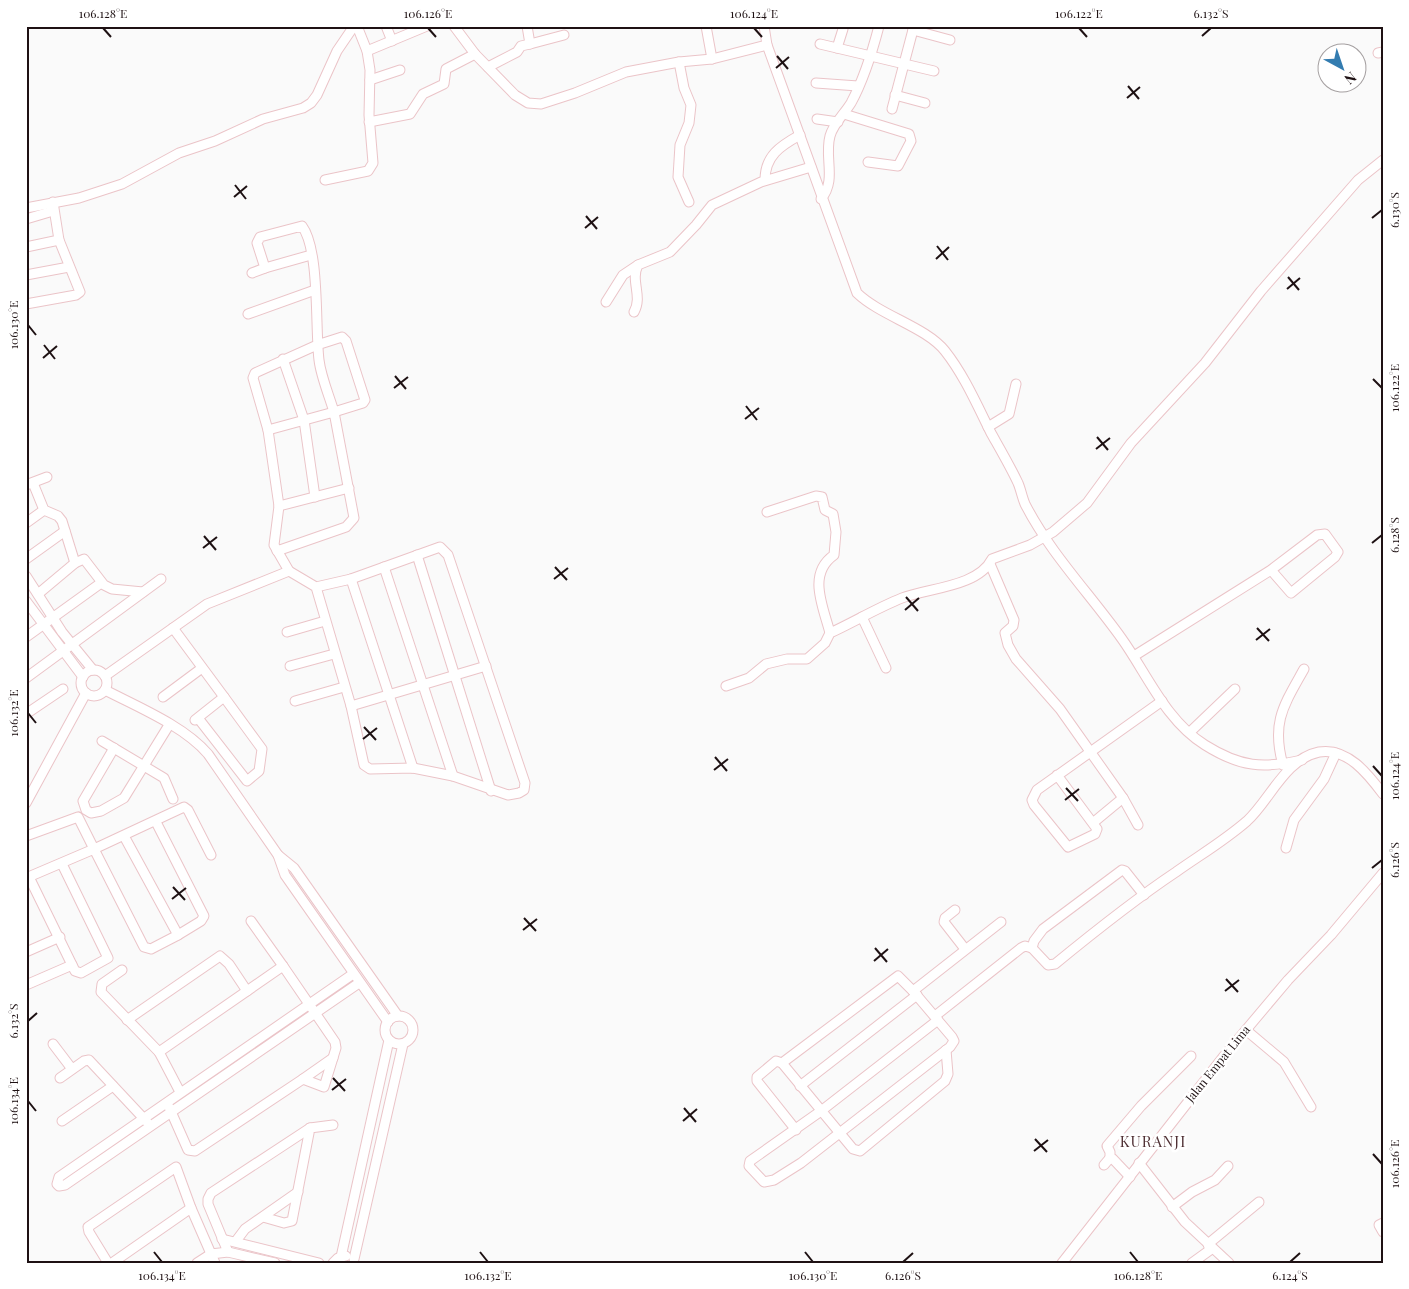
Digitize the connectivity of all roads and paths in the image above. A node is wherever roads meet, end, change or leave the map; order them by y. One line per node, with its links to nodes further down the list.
1 (356, 26): 18 (street); 45 (street)
2 (386, 26): 13 (street)
3 (427, 26): 13 (street)
4 (454, 26): 19 (street)
5 (527, 26): 14 (street)
6 (706, 26): 21 (street)
7 (879, 26): 20 (street)
8 (767, 27): 16 (street)
9 (843, 28): 17 (street)
10 (914, 28): 12 (street); 23 (street)
11 (564, 35): 14 (street)
12 (950, 40)
13 (392, 41): 18 (street)
14 (530, 44): 24 (street)
15 (820, 44): 17 (street)
16 (768, 45): 21 (street); 37 (street)
17 (837, 48): 20 (street)
18 (367, 51): 27 (street)
19 (475, 54): 24 (street); 35 (street)
20 (872, 55): 23 (street); 29 (street)
21 (712, 59): 22 (street)
22 (679, 62): 24 (street); 44 (street)
23 (904, 63): 26 (street); 30 (street)
24 (488, 67)
25 (400, 70): 27 (street)
26 (934, 71)
27 (370, 80): 35 (street)
28 (816, 82): 29 (street)
29 (858, 86): 33 (street)
30 (896, 95): 31 (street); 32 (street)
31 (925, 103)
32 (892, 109)
33 (844, 114): 36 (street); 39 (street)
34 (817, 119): 36 (street)
35 (369, 122): 41 (street)
36 (838, 122): 43 (street)
37 (800, 135): 40 (street); 42 (street)
38 (1383, 160): 77 (street)
39 (868, 162)
40 (811, 167): 42 (street); 43 (street)
41 (325, 180)
42 (765, 180): 51 (street)
43 (821, 199): 66 (street)
44 (689, 202)
45 (53, 206): 46 (street); 47 (street); 48 (street)
46 (26, 208)
47 (26, 219)
48 (59, 240): 49 (street); 52 (street)
49 (26, 247)
50 (311, 255): 53 (street); 53 (street); 56 (street)
51 (638, 265): 57 (street); 59 (street)
52 (69, 267): 55 (street); 58 (street)
53 (265, 268): 54 (street)
54 (252, 274)
55 (26, 275)
56 (315, 290): 60 (street); 61 (street)
57 (606, 302)
58 (26, 304)
59 (634, 312)
60 (248, 314)
61 (317, 345): 62 (street); 64 (street); 64 (street)
62 (283, 359): 65 (street); 67 (street)
63 (1016, 384): 66 (street)
64 (334, 412): 65 (street); 70 (street)
65 (304, 420): 67 (street); 71 (street)
66 (988, 427): 77 (street)
67 (268, 430): 72 (street)
68 (47, 477): 69 (street)
69 (29, 484): 73 (street)
70 (349, 488): 71 (street); 78 (street)
71 (315, 497): 72 (street)
72 (279, 506): 78 (street)
73 (44, 510): 75 (street); 76 (street)
74 (767, 512): 100 (street)
75 (26, 523)
76 (65, 531): 80 (street); 81 (street)
77 (1044, 537): 82 (street); 105 (street)
78 (276, 551): 85 (street)
79 (416, 555): 83 (street); 107 (street); 112 (street)
80 (26, 559)
81 (75, 563): 89 (street); 92 (street)
82 (990, 564): 95 (street); 134 (street)
83 (384, 567): 87 (street); 116 (street)
84 (1271, 570): 84 (street); 105 (street)
85 (286, 572): 90 (street); 98 (street)
86 (26, 576): 92 (street)
87 (351, 579): 90 (street); 123 (street)
88 (161, 580): 91 (street)
89 (101, 583): 91 (street); 94 (street)
90 (316, 587): 96 (street)
91 (143, 592): 102 (street)
92 (38, 594): 94 (street)
93 (26, 601): 97 (street)
94 (53, 618): 97 (street); 102 (street)
95 (862, 618): 100 (street); 109 (street)
96 (325, 621): 99 (street); 104 (street)
97 (43, 625): 101 (street); 103 (street)
98 (173, 628): 108 (street); 113 (street)
99 (287, 632)
100 (830, 634): 117 (street)
101 (26, 637)
102 (73, 645): 103 (street); 111 (street)
103 (64, 651): 114 (street); 115 (street)
104 (334, 654): 106 (street); 118 (street)
105 (1134, 656): 127 (street)
106 (290, 666)
107 (486, 666): 112 (street); 142 (street)
108 (202, 668): 124 (street); 125 (street)
109 (886, 668)
110 (1304, 669): 137 (street)
111 (93, 670): 113 (street); 114 (street)
112 (456, 675): 116 (street); 142 (street)
113 (105, 676): 121 (street)
114 (83, 677): 122 (street)
115 (26, 678)
116 (422, 685): 123 (street); 141 (street)
117 (726, 686)
118 (344, 687): 126 (street); 128 (street)
119 (63, 689): 129 (street)
120 (1235, 689): 131 (street)
121 (105, 690): 122 (street); 130 (street)
122 (86, 693): 146 (street)
123 (388, 695): 128 (street); 139 (street)
124 (163, 697)
125 (224, 697): 125 (street)
126 (294, 701)
127 (1162, 701): 131 (street); 134 (street)
128 (351, 706): 139 (street)
129 (26, 714)
130 (169, 725): 138 (street); 155 (street)
131 (1190, 732): 137 (street)
132 (102, 741): 133 (street)
133 (114, 748): 138 (street); 138 (street)
134 (1089, 751): 140 (street); 144 (street)
135 (1336, 753): 136 (street); 143 (street); 152 (street)
136 (1302, 760): 137 (street); 159 (street)
137 (1283, 764)
138 (144, 765): 145 (street)
139 (413, 768): 141 (street)
140 (1057, 775): 148 (street); 148 (street)
141 (453, 776): 142 (street)
142 (491, 790)
143 (1383, 794)
144 (1123, 798): 148 (street); 149 (street)
145 (173, 799)
146 (26, 803)
147 (156, 822): 151 (street); 154 (street); 163 (street)
148 (1094, 822)
149 (1138, 825)
150 (26, 836): 153 (street)
151 (124, 836): 153 (street); 163 (street)
152 (1286, 848)
153 (94, 849): 156 (street); 163 (street)
154 (211, 855)
155 (278, 855): 171 (street); 178 (street)
156 (62, 864): 158 (street); 168 (street)
157 (1383, 873): 182 (street, Jalan Empat Lima)
158 (28, 877): 164 (street)
159 (1144, 895): 165 (street); 165 (street)
160 (955, 910): 166 (street)
161 (251, 920): 169 (street)
162 (1001, 922): 166 (street)
163 (178, 935)
164 (60, 937): 167 (street); 168 (street)
165 (1032, 948): 179 (street)
166 (965, 950): 175 (street)
167 (26, 952)
168 (72, 965): 173 (street)
169 (283, 966): 174 (street); 176 (street)
170 (122, 970): 180 (street)
171 (353, 974): 172 (street); 176 (street)
172 (360, 983): 177 (street); 181 (street)
173 (26, 984)
174 (247, 991): 180 (street); 187 (street)
175 (915, 993): 179 (street); 190 (street); 195 (street)
176 (310, 1004): 177 (street); 196 (street)
177 (316, 1014): 189 (street); 199 (street)
178 (398, 1016): 181 (street); 185 (street)
179 (936, 1018): 186 (street); 200 (street)
180 (127, 1020): 187 (street)
181 (388, 1022): 183 (street)
182 (1246, 1030): 198 (street); 208 (street, Jalan Empat Lima)
183 (389, 1040): 185 (street); 224 (street)
184 (52, 1044): 191 (street)
185 (403, 1044): 226 (street)
186 (946, 1050): 207 (street); 207 (street)
187 (159, 1052): 196 (street)
188 (1191, 1056): 210 (street)
189 (333, 1058): 193 (street); 193 (street)
190 (782, 1063): 195 (street); 206 (street)
191 (72, 1069): 192 (street); 194 (street)
192 (60, 1078)
193 (303, 1079): 199 (street)
194 (113, 1086): 201 (street); 202 (street)
195 (800, 1086): 200 (street)
196 (180, 1092): 197 (street)
197 (167, 1102): 199 (street); 201 (street)
198 (1311, 1107)
199 (172, 1111): 203 (street)
200 (822, 1111): 206 (street); 207 (street)
201 (145, 1118): 203 (street); 203 (street)
202 (62, 1121)
203 (150, 1126)
204 (333, 1126): 205 (street)
205 (310, 1128): 211 (street); 218 (street)
206 (796, 1130): 207 (street)
207 (840, 1132)
208 (1139, 1163): 210 (street, Jalan Empat Lima); 213 (street)
209 (1228, 1166): 213 (street)
210 (1130, 1177): 234 (street, Jalan Empat Lima)
211 (298, 1192): 215 (street); 215 (street)
212 (1259, 1202): 220 (street)
213 (1172, 1207): 220 (street)
214 (191, 1208): 225 (street); 228 (street); 229 (street)
215 (263, 1216): 219 (street)
216 (1383, 1223): 217 (street)
217 (1383, 1232)
218 (222, 1238): 219 (street); 222 (street)
219 (236, 1241): 221 (street)
220 (1208, 1244): 235 (street); 236 (street)
221 (252, 1246): 223 (street); 227 (street)
222 (228, 1252): 223 (street); 225 (street); 231 (street)
223 (249, 1257): 232 (street)
224 (341, 1257): 226 (street); 233 (street)
225 (213, 1258): 230 (street)
226 (355, 1261)
227 (313, 1262)
228 (108, 1263)
229 (112, 1263)
230 (197, 1263)
231 (233, 1263)
232 (275, 1263)
233 (333, 1263)
234 (1062, 1263)
235 (1192, 1263)
236 (1229, 1263)

